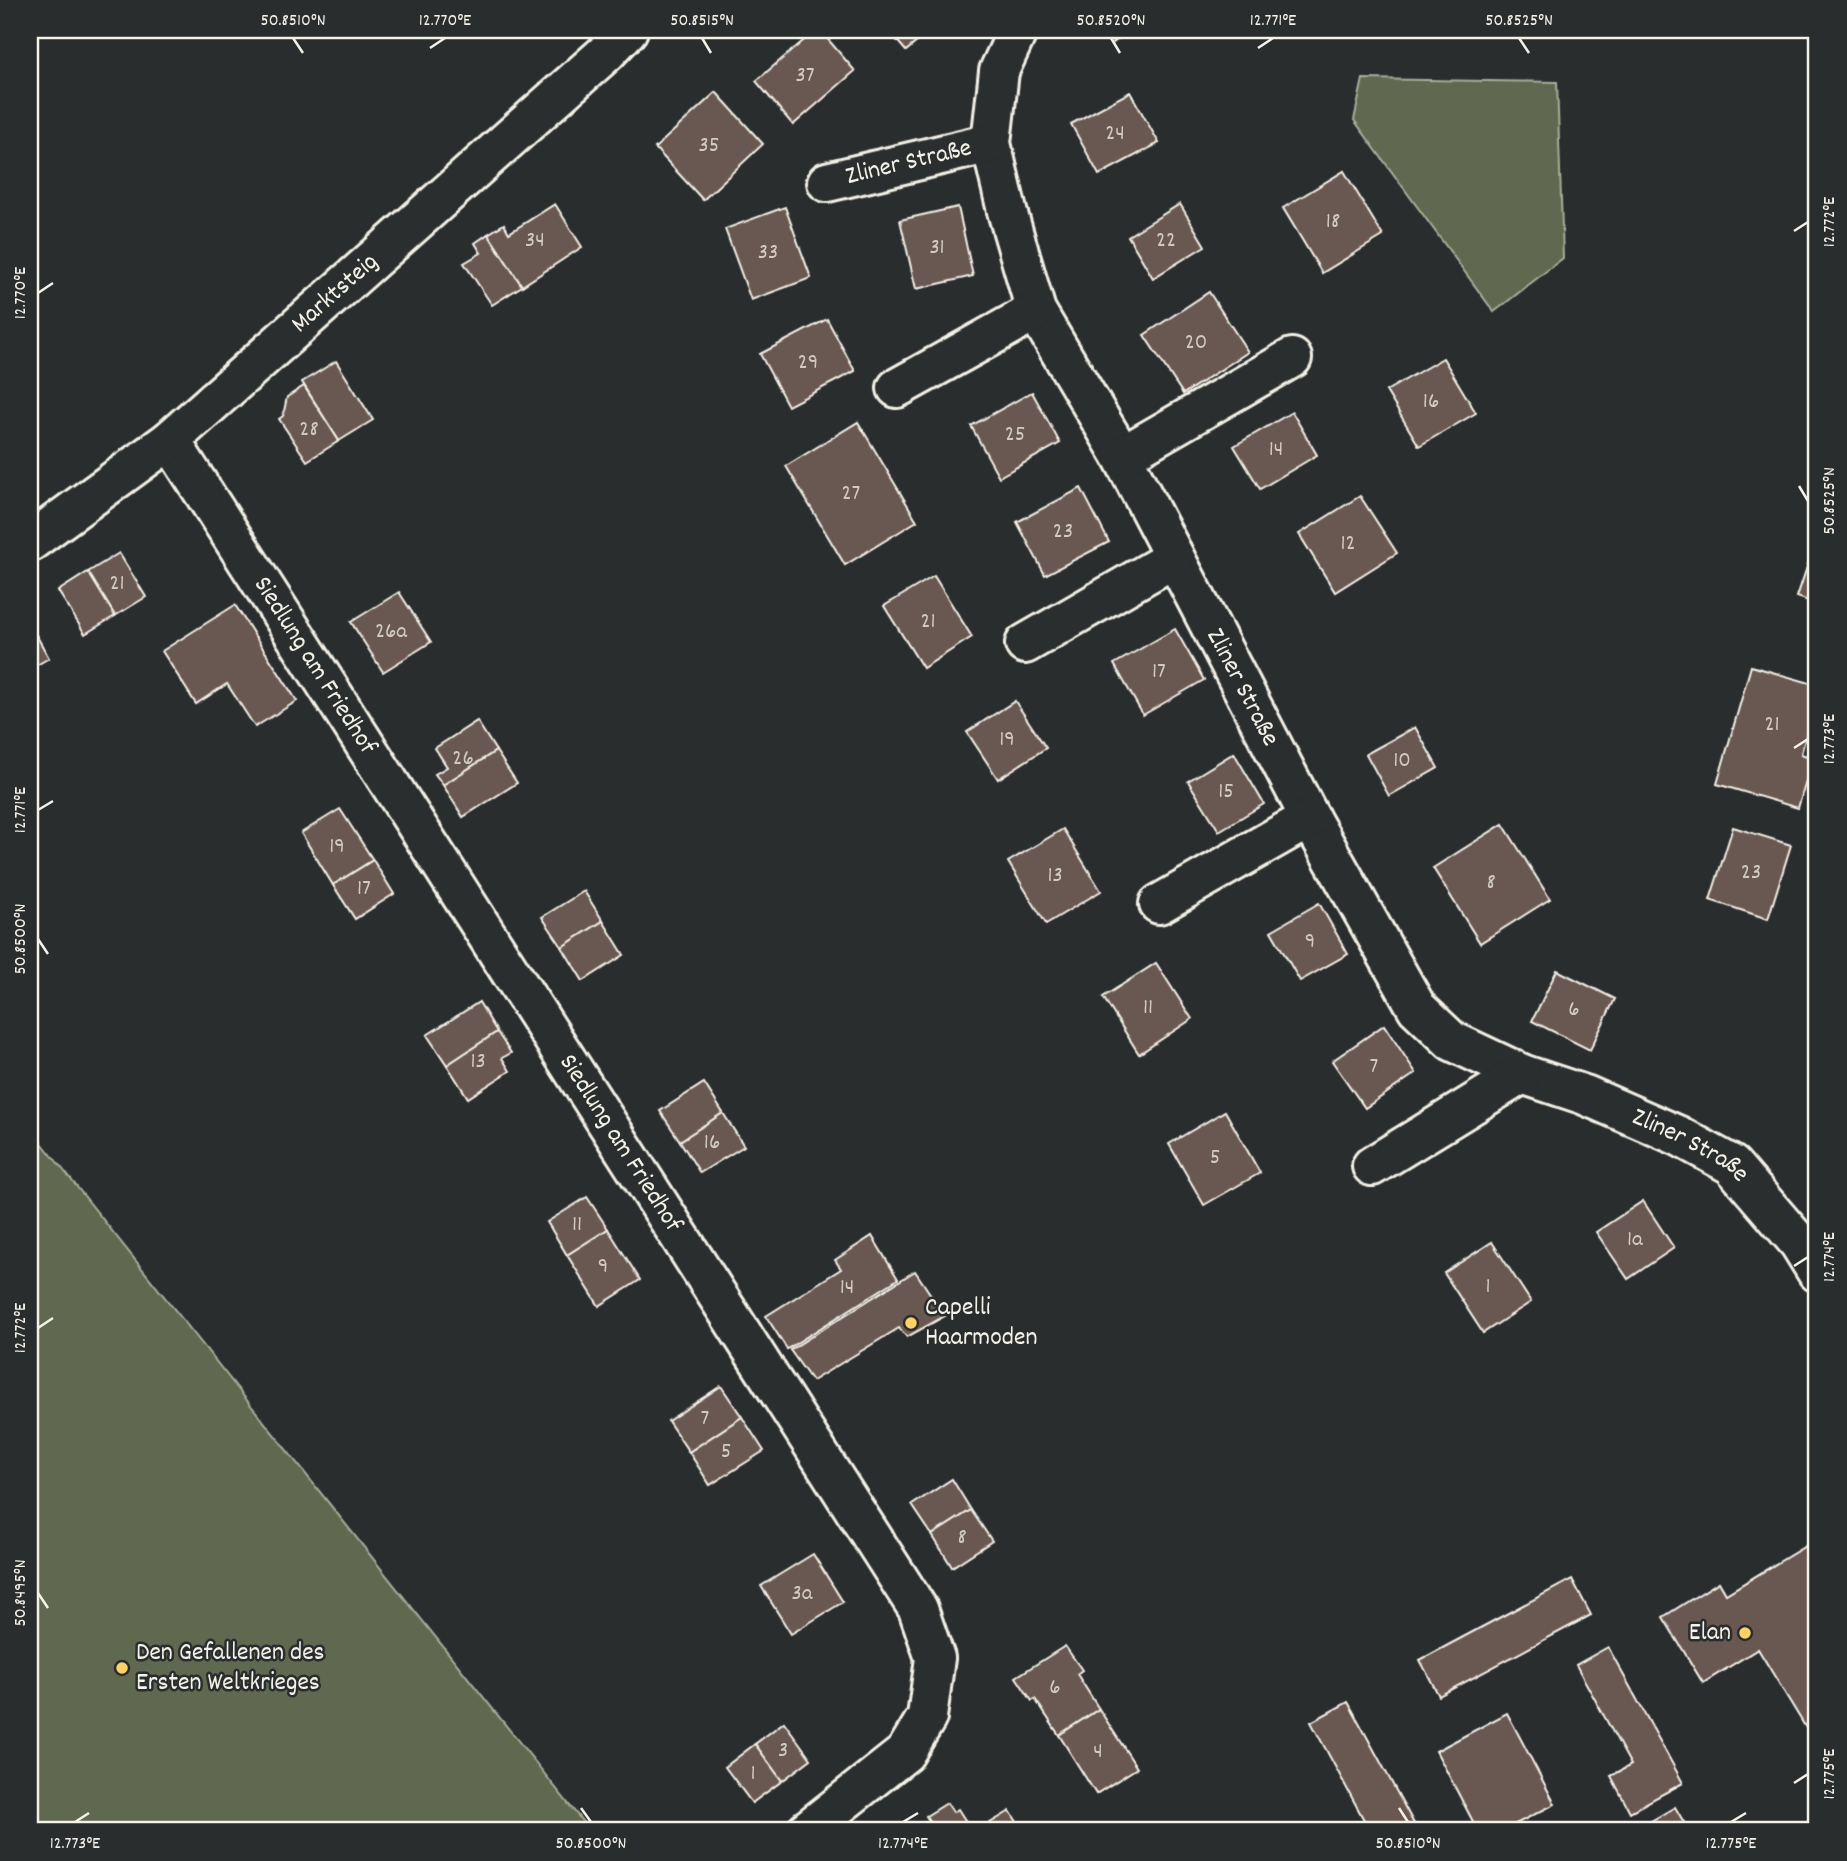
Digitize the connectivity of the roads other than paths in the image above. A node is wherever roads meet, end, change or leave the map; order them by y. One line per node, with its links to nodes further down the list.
1 (628, 30): 8 (street, Marktsteig)
2 (1018, 30): 3 (street, Zliner Straße)
3 (991, 143): 4 (street, Zliner Straße); 5 (street, Zliner Straße)
4 (827, 181)
5 (1036, 311): 7 (street); 9 (street, Zliner Straße)
6 (1292, 358): 9 (street)
7 (897, 388)
8 (170, 440): 10 (street, Marktsteig); 18 (street, Siedlung am Friedhof)
9 (1122, 456): 11 (street, Zliner Straße)
10 (30, 542)
11 (1174, 558): 12 (street); 13 (street, Zliner Straße)
12 (1025, 644)
13 (1310, 818): 14 (street); 15 (street, Zliner Straße)
14 (1159, 904)
15 (1522, 1074): 16 (street); 17 (street, Zliner Straße)
16 (1371, 1166)
17 (1817, 1272)
18 (806, 1831)

